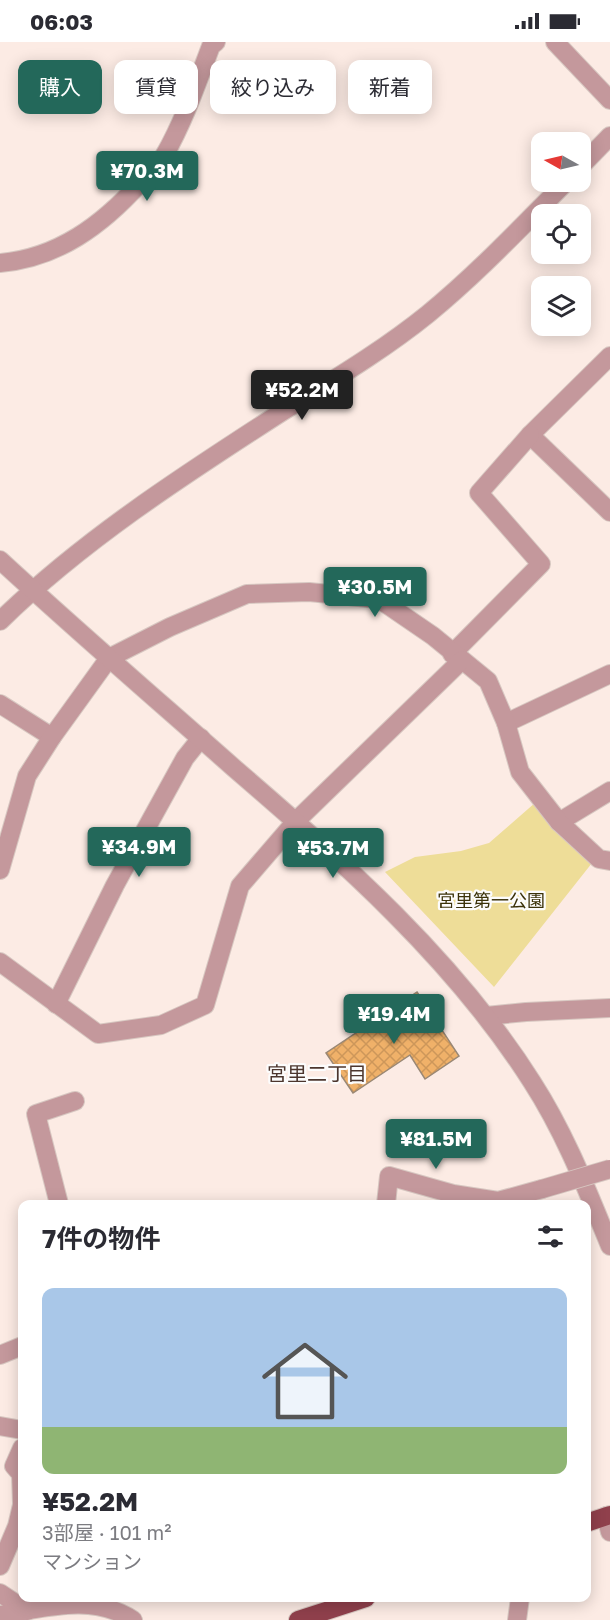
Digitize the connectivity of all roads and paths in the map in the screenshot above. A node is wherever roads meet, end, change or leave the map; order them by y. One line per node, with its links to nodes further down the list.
1 (555, 42): 3 (street)
2 (211, 43): 7 (street)
3 (610, 100)
4 (610, 136): 5 (street)
5 (591, 155)
6 (556, 192): 12 (street)
7 (0, 263)
8 (610, 356): 9 (street)
9 (530, 435): 10 (street); 14 (street)
10 (610, 512)
11 (0, 560): 12 (street)
12 (32, 590): 13 (street); 15 (street)
13 (0, 621)
14 (457, 657): 15 (street); 18 (street); 22 (street)
15 (109, 658): 19 (street); 20 (street)
16 (610, 674): 18 (street)
17 (0, 704): 19 (street)
18 (506, 723): 23 (street)
19 (52, 737): 25 (street)
20 (201, 738): 22 (street); 27 (street)
21 (610, 791): 23 (street)
22 (296, 821): 27 (street); 29 (street)
23 (559, 822): 24 (street)
24 (610, 861)
25 (0, 870)
26 (0, 962): 27 (street)
27 (56, 1004)
28 (610, 1008): 29 (street)
29 (486, 1016): 36 (street)
30 (75, 1101): 32 (street)
31 (610, 1169): 35 (street, bridge)
32 (58, 1200)
33 (387, 1200): 34 (street)
34 (475, 1200)
35 (502, 1200)
36 (591, 1200)
37 (591, 1201): 38 (street)
38 (610, 1246)
39 (18, 1347): 40 (street)
40 (1, 1350)
41 (0, 1426): 42 (street)
42 (18, 1429)
43 (18, 1457): 44 (street)
44 (18, 1471)
45 (609, 1521): 47 (highway)
46 (18, 1522): 48 (street)
47 (591, 1523)
48 (0, 1566)
49 (0, 1593): 52 (street)
50 (354, 1602): 55 (highway)
51 (519, 1602): 56 (street)
52 (27, 1611): 53 (street); 54 (street)
53 (0, 1615)
54 (133, 1620)
55 (298, 1620)
56 (517, 1620)

